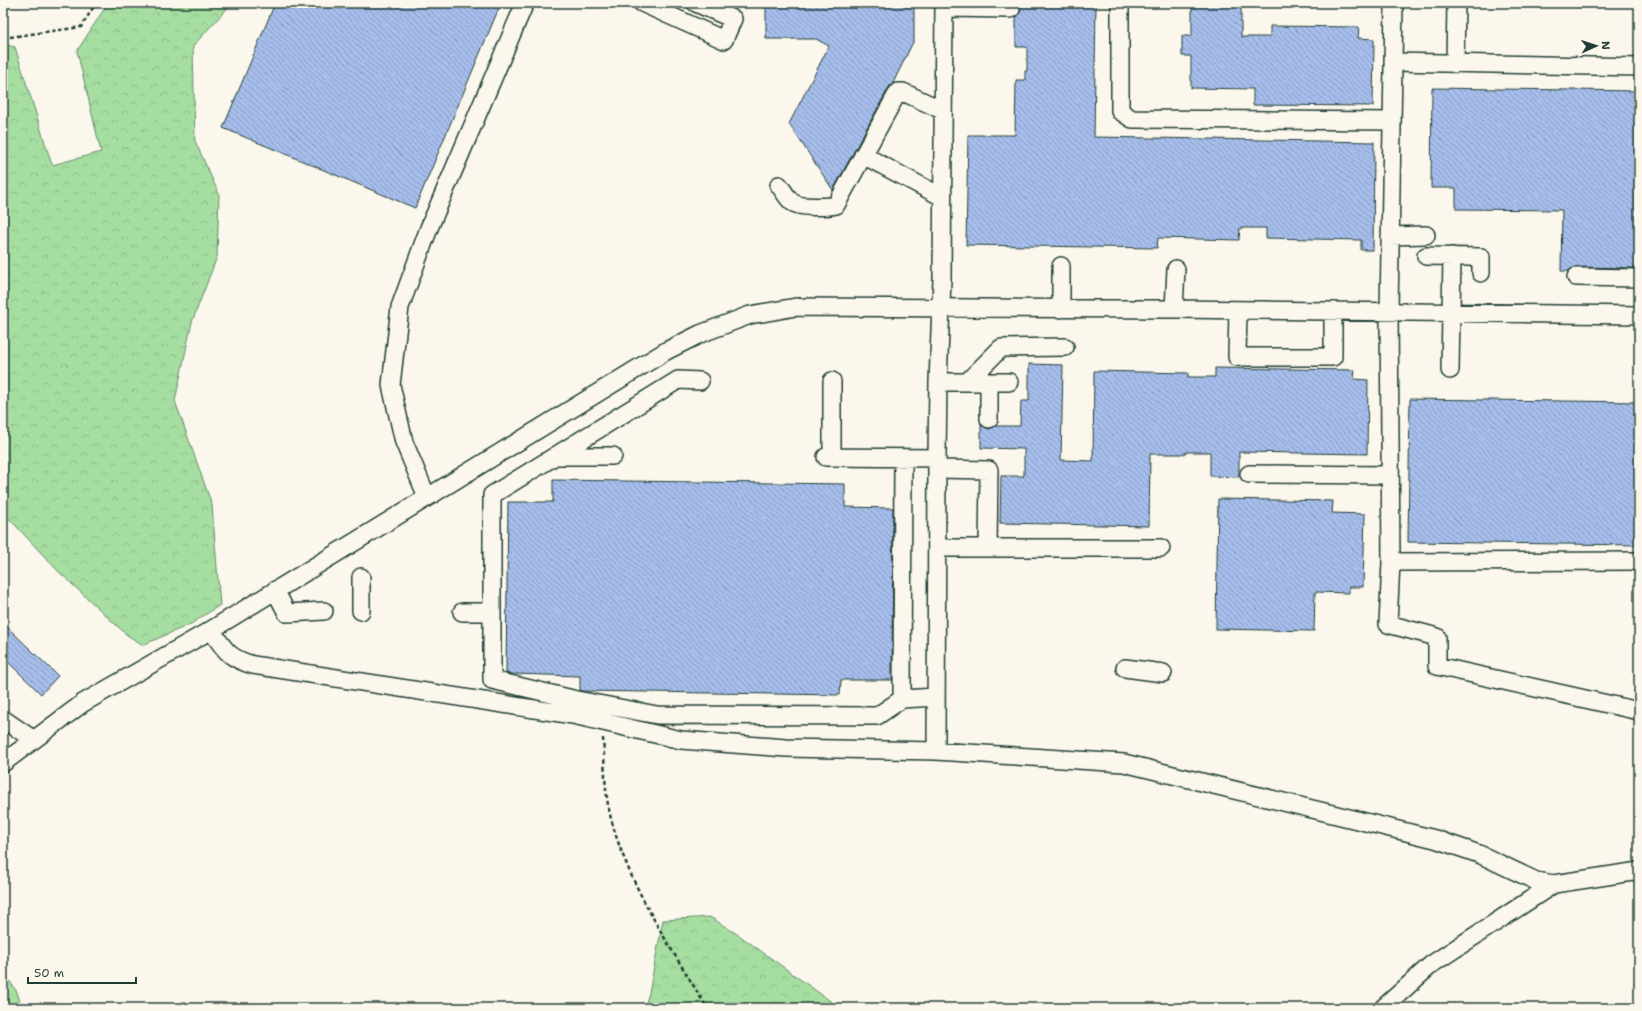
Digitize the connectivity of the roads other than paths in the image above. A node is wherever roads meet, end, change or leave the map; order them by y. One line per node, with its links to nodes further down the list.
1 (526, 3): 47 (street)
2 (642, 3): 3 (street)
3 (696, 3)
4 (1120, 3): 13 (street)
5 (1394, 3): 9 (street)
6 (1456, 3): 10 (street)
7 (944, 6): 8 (street); 12 (street)
8 (1012, 9)
9 (1392, 62): 10 (street); 13 (street)
10 (1455, 64): 11 (street)
11 (1639, 67)
12 (942, 110): 14 (street); 16 (street)
13 (1391, 121): 17 (street)
14 (863, 155): 15 (street); 16 (street)
15 (779, 184)
16 (942, 196): 24 (street)
17 (1390, 236): 18 (street); 29 (street)
18 (1452, 256): 21 (street); 30 (street)
19 (1061, 266): 25 (street)
20 (1176, 269): 26 (street)
21 (1481, 273)
22 (1576, 277): 23 (street)
23 (1639, 278)
24 (941, 308): 25 (street); 36 (street); 47 (street)
25 (1061, 309): 26 (street)
26 (1174, 309): 27 (street)
27 (1238, 310): 28 (street); 28 (street)
28 (1333, 311): 29 (street)
29 (1389, 312): 30 (street); 46 (street)
30 (1450, 312): 31 (street); 33 (street)
31 (1639, 315)
32 (1066, 347): 37 (street)
33 (1450, 370)
34 (700, 381): 41 (street)
35 (832, 381): 43 (street)
36 (938, 382): 37 (street); 44 (street)
37 (967, 382): 38 (street)
38 (989, 382): 39 (street); 40 (street)
39 (1009, 382)
40 (989, 419)
41 (556, 456): 42 (street); 58 (street)
42 (613, 456)
43 (903, 458): 44 (street); 63 (street)
44 (937, 464): 48 (street); 49 (street)
45 (1249, 474): 46 (street)
46 (1390, 475): 52 (street)
47 (427, 497): 54 (street)
48 (937, 548): 49 (street); 62 (street)
49 (988, 548): 50 (street)
50 (1161, 548)
51 (1639, 561): 52 (street)
52 (1391, 562): 64 (street)
53 (361, 577): 56 (street)
54 (275, 590): 55 (street); 59 (street)
55 (324, 611)
56 (361, 611)
57 (462, 612): 58 (street)
58 (492, 612): 63 (street)
59 (211, 630): 66 (street); 67 (street)
60 (1125, 668): 61 (street)
61 (1163, 673)
62 (936, 697): 63 (street); 67 (street)
63 (902, 699)
64 (1639, 711)
65 (3, 718): 66 (street)
66 (34, 740): 68 (street)
67 (936, 751): 70 (street)
68 (3, 763)
69 (1639, 871): 70 (street)
70 (1554, 884): 71 (street)
71 (1383, 1008)

